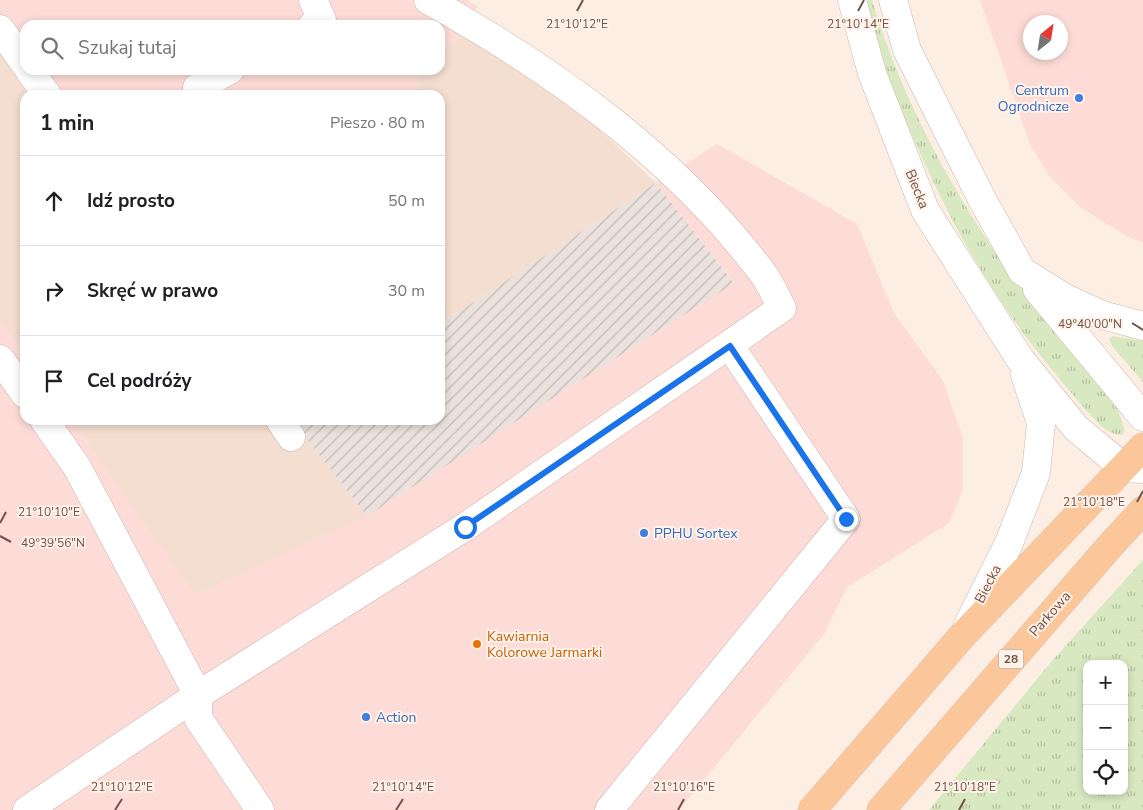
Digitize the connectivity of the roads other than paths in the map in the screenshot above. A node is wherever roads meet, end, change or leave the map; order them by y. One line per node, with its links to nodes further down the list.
1 (313, 0): 5 (street)
2 (428, 0): 14 (street)
3 (852, 0): 16 (street, Biecka)
4 (893, 0): 12 (street)
5 (322, 20)
6 (0, 29): 7 (street)
7 (20, 57)
8 (33, 75): 10 (street)
9 (221, 75): 11 (street)
10 (43, 90)
11 (198, 90)
12 (1022, 271): 13 (street); 18 (street)
13 (1143, 326)
14 (730, 346): 24 (street); 27 (street)
15 (0, 359): 17 (street)
16 (1020, 359): 21 (street, Biecka); 23 (street, Biecka)
17 (20, 387)
18 (1143, 417)
19 (48, 425): 24 (street)
20 (1143, 448): 21 (main road)
21 (1133, 468): 23 (main road)
22 (1143, 510): 29 (main road, Parkowa / 28)
23 (963, 635): 28 (main road)
24 (198, 695): 25 (street); 26 (street)
25 (27, 810)
26 (260, 810)
27 (608, 810)
28 (812, 810)
29 (881, 810)

